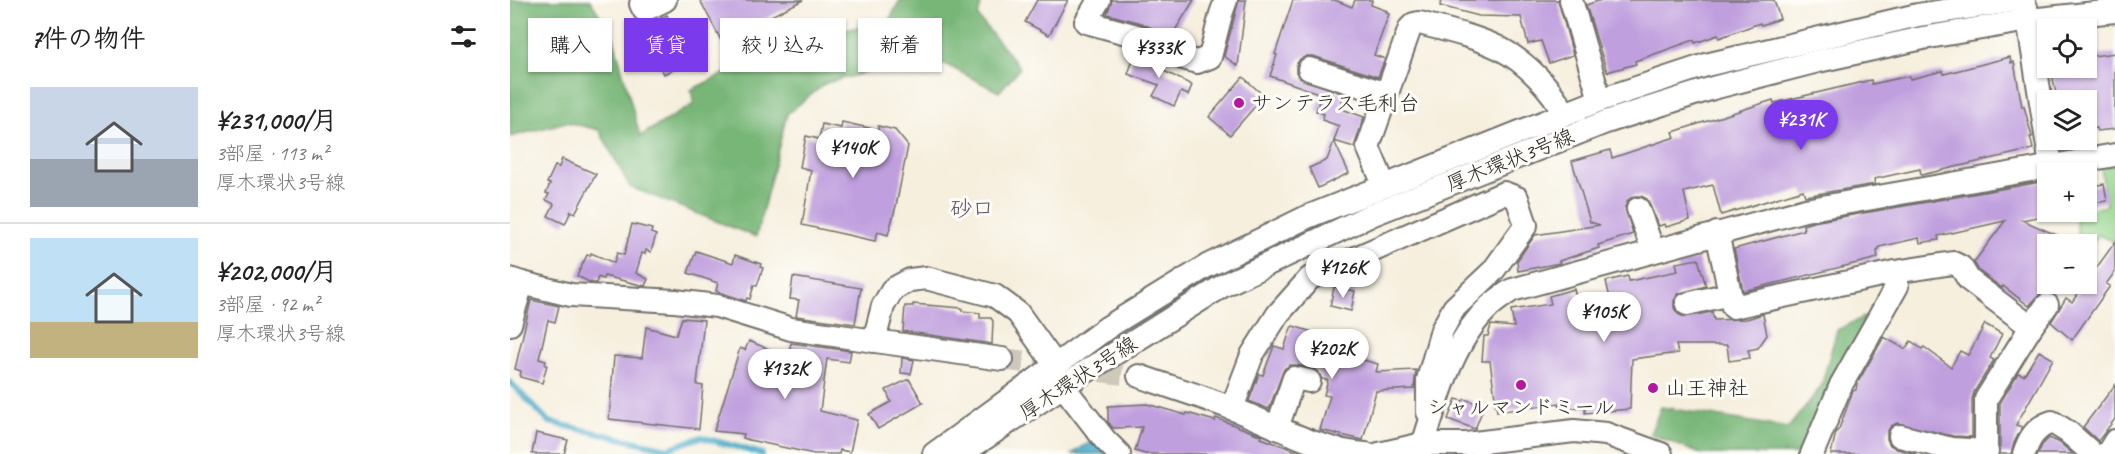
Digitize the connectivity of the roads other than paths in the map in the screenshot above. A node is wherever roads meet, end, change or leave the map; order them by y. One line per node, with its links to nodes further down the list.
1 (665, 0): 6 (street)
2 (1099, 0): 3 (street)
3 (1226, 0)
4 (1571, 0): 11 (street)
5 (2017, 0): 11 (street, 厚木環状3号線)
6 (641, 4)
7 (2026, 10): 8 (street, 厚木環状3号線); 14 (street); 30 (street, 厚木環状3号線)
8 (2115, 11)
9 (1309, 69): 10 (street)
10 (1387, 94): 12 (street); 17 (street)
11 (1600, 100): 12 (street, 厚木環状3号線)
12 (1565, 114): 17 (street, 厚木環状3号線)
13 (2115, 155): 15 (street)
14 (2050, 162)
15 (2074, 162)
16 (2037, 169): 19 (street)
17 (1384, 185): 30 (street, 厚木環状3号線)
18 (1638, 209): 20 (street)
19 (1717, 233): 20 (street); 23 (street)
20 (1653, 250): 34 (street)
21 (1895, 272): 23 (street); 27 (street); 46 (street)
22 (516, 281): 26 (street); 28 (street)
23 (1730, 294): 24 (street)
24 (1687, 304)
25 (2047, 305): 27 (street)
26 (510, 324)
27 (2031, 327): 39 (street)
28 (874, 340): 29 (street); 30 (street)
29 (1002, 359)
30 (1060, 376): 40 (street, 厚木環状3号線); 41 (street, 厚木環状3号線); 42 (street)
31 (1139, 376): 33 (street)
32 (1309, 381): 35 (street)
33 (1232, 408): 34 (street); 35 (street)
34 (1431, 422): 38 (street)
35 (1276, 428): 43 (street)
36 (1900, 436): 39 (street)
37 (2115, 441): 49 (street)
38 (1421, 449): 44 (street); 45 (street)
39 (1987, 452)
40 (934, 454)
41 (961, 454)
42 (1119, 454)
43 (1366, 454)
44 (1379, 454)
45 (1661, 454)
46 (1812, 454)
47 (2024, 454): 48 (street)
48 (2093, 454)
49 (2107, 454)

